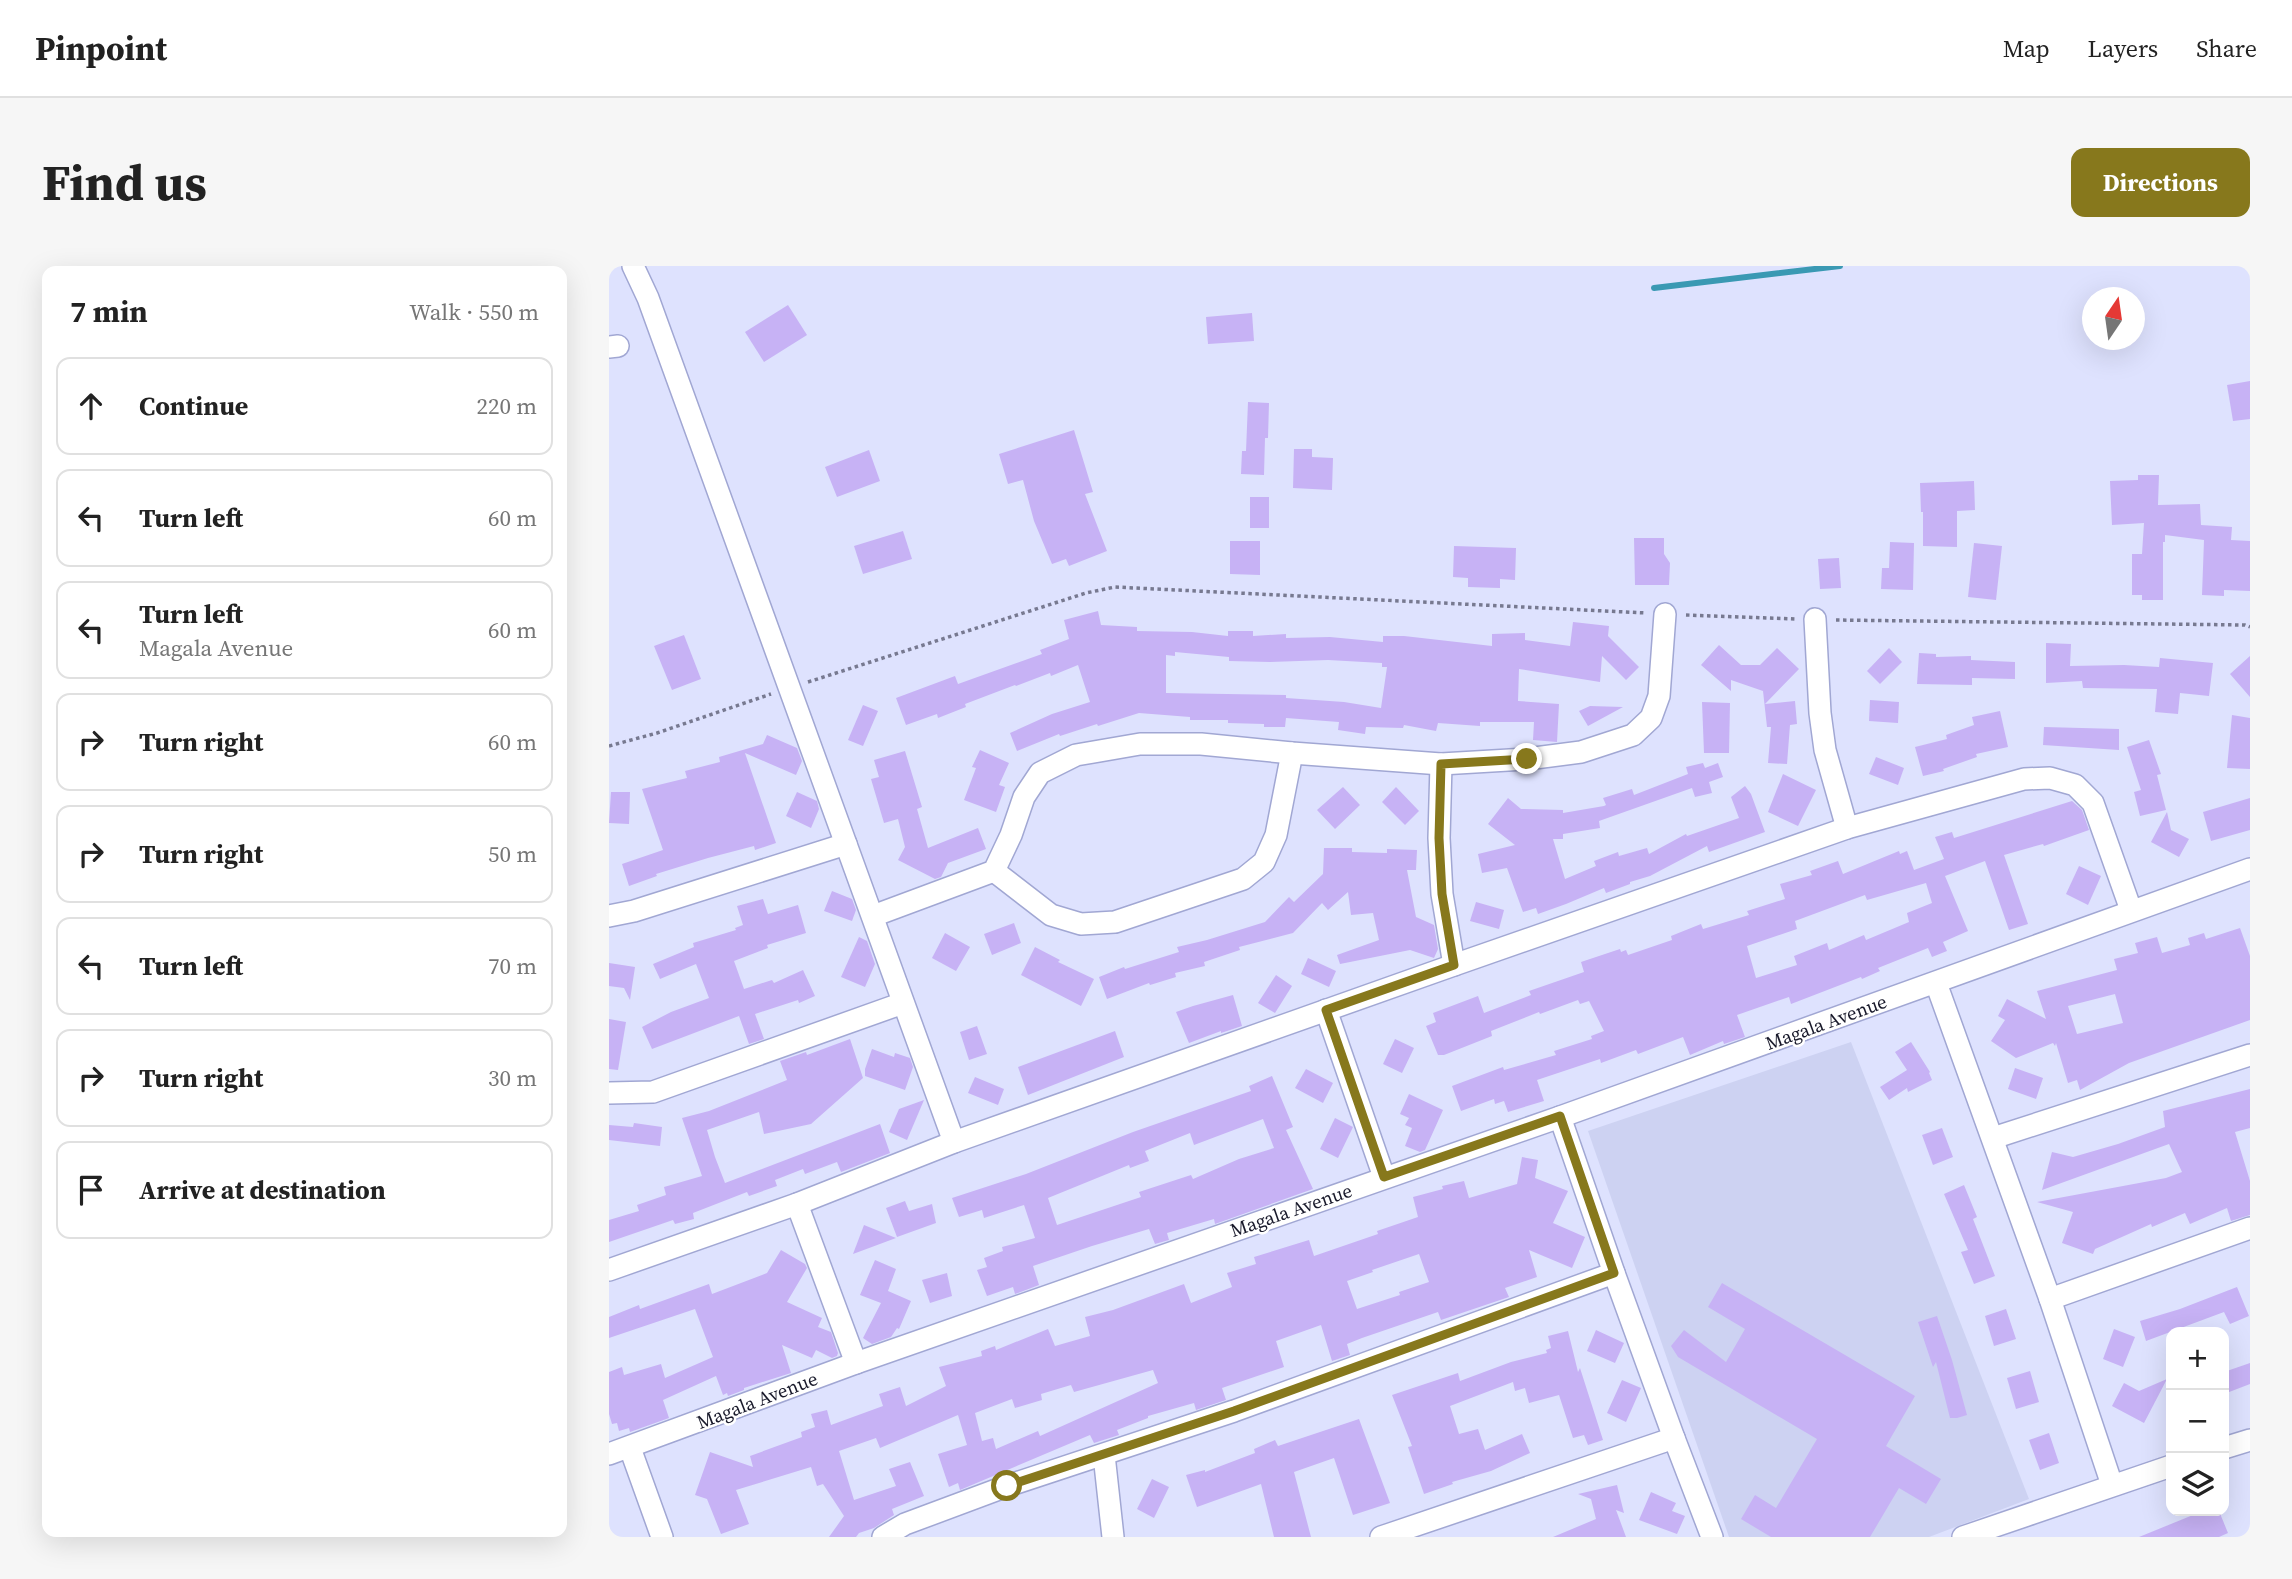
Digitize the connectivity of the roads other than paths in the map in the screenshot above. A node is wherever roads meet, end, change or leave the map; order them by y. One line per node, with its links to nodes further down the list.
1 (633, 266): 7 (street)
2 (1665, 614): 5 (street)
3 (1815, 619): 6 (street)
4 (1292, 753): 5 (street); 9 (street); 9 (street)
5 (1441, 764): 13 (street)
6 (1847, 828): 10 (street); 13 (street)
7 (846, 844): 11 (street); 12 (street)
8 (2250, 869): 10 (street, Magala Avenue)
9 (994, 871): 12 (street)
10 (2131, 910): 14 (street, Magala Avenue)
11 (609, 916)
12 (873, 916): 15 (street)
13 (1454, 965): 16 (street)
14 (1936, 983): 19 (street, Magala Avenue); 20 (street)
15 (903, 1003): 18 (street); 21 (street)
16 (1326, 1010): 21 (street); 22 (street)
17 (2250, 1055): 20 (street)
18 (609, 1093)
19 (1560, 1116): 22 (street, Magala Avenue); 26 (street)
20 (1993, 1138): 27 (street)
21 (954, 1142): 23 (street)
22 (1384, 1177): 28 (street, Magala Avenue)
23 (797, 1204): 25 (street); 28 (street)
24 (2250, 1228): 27 (street)
25 (609, 1270)
26 (1614, 1273): 29 (street); 34 (street)
27 (2050, 1299): 36 (street)
28 (856, 1363): 32 (street, Magala Avenue)
29 (1674, 1438): 40 (street); 41 (street)
30 (2250, 1440): 31 (street)
31 (2229, 1446)
32 (630, 1448): 33 (street, Magala Avenue); 37 (street)
33 (609, 1454)
34 (1104, 1455): 38 (street); 39 (street)
35 (2166, 1468): 36 (street)
36 (2112, 1485): 42 (street)
37 (662, 1537)
38 (883, 1537)
39 (1113, 1537)
40 (1381, 1537)
41 (1712, 1537)
42 (1963, 1537)

